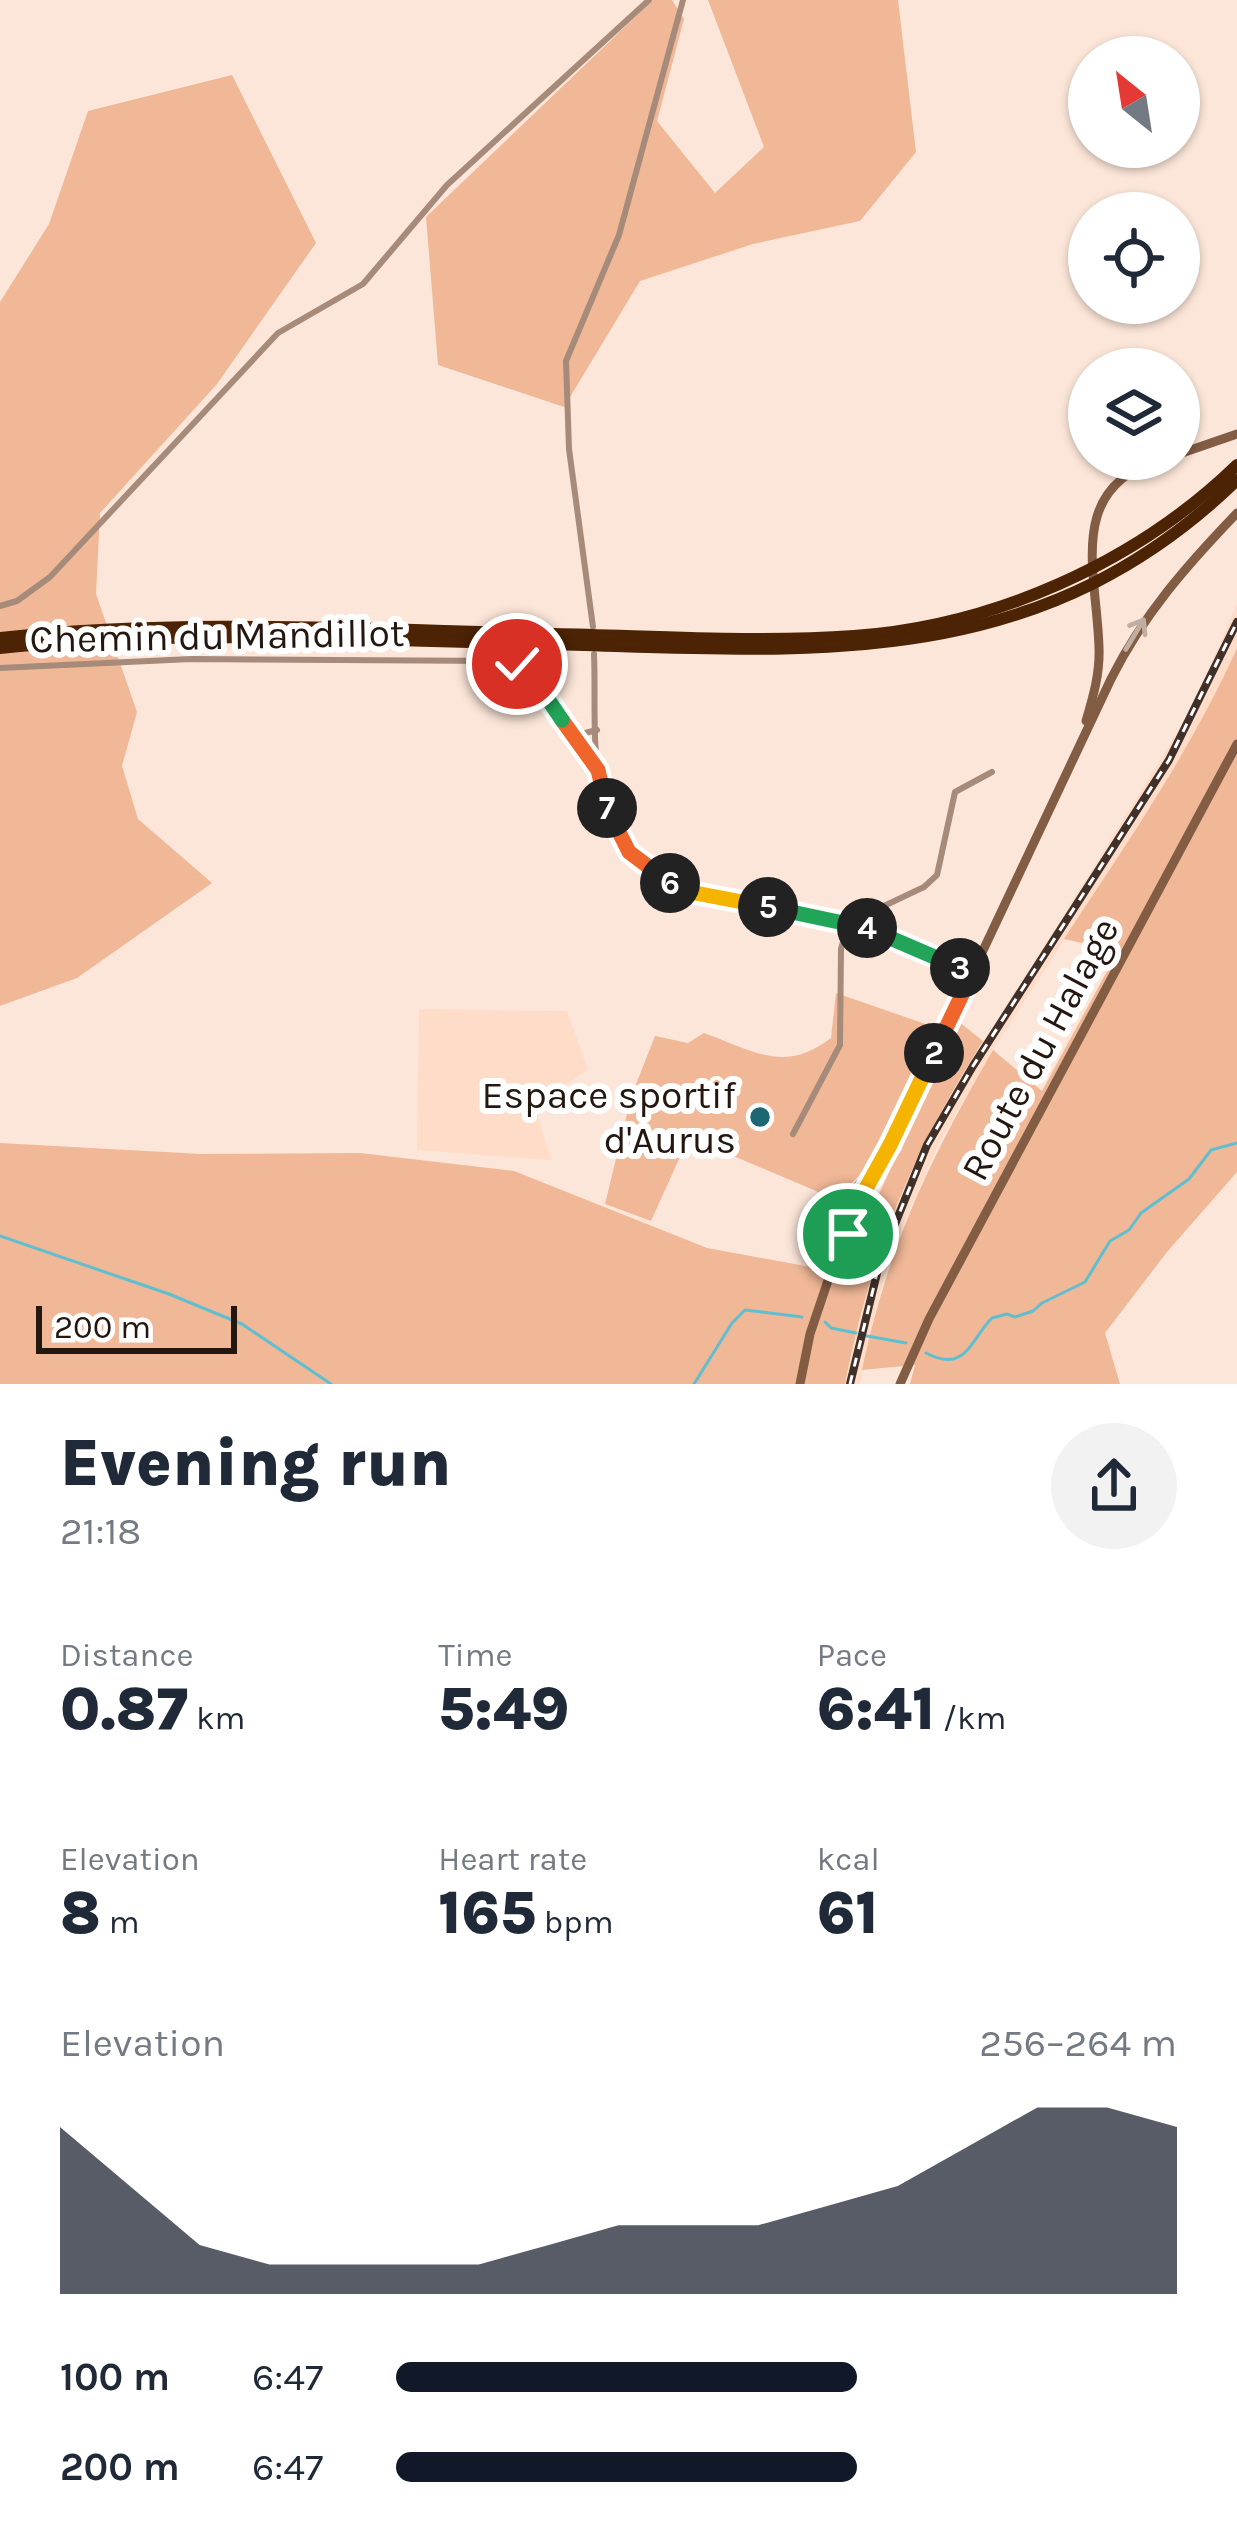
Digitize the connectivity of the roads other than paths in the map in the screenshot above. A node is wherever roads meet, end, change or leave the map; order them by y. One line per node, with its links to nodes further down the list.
1 (649, 0): 11 (street)
2 (683, 0): 12 (street)
3 (1237, 434): 4 (main road)
4 (1200, 447)
5 (1237, 465): 9 (highway)
6 (1120, 480): 19 (main road)
7 (1237, 480): 9 (highway)
8 (1237, 513): 19 (main road, one-way to 8)
9 (1107, 567): 10 (highway)
10 (1072, 585): 13 (highway); 14 (highway)
11 (0, 606)
12 (593, 626)
13 (0, 638)
14 (0, 648)
15 (594, 654): 17 (street)
16 (0, 668): 18 (street, Chemin du Mandillot)
17 (598, 730): 18 (street); 21 (street)
18 (573, 736): 21 (street, Chemin du Mandillot)
19 (1081, 738): 24 (main road)
20 (1237, 743): 33 (main road, Route du Halage)
21 (598, 770): 23 (street)
22 (992, 772): 23 (street)
23 (848, 923): 24 (street); 25 (street)
24 (972, 974): 26 (main road)
25 (793, 1134)
26 (884, 1156): 27 (main road); 28 (main road)
27 (838, 1209): 28 (main road); 30 (main road)
28 (849, 1219): 29 (main road)
29 (842, 1239): 30 (main road); 31 (main road)
30 (828, 1240): 31 (main road)
31 (833, 1267): 32 (main road)
32 (800, 1384)
33 (901, 1384)

